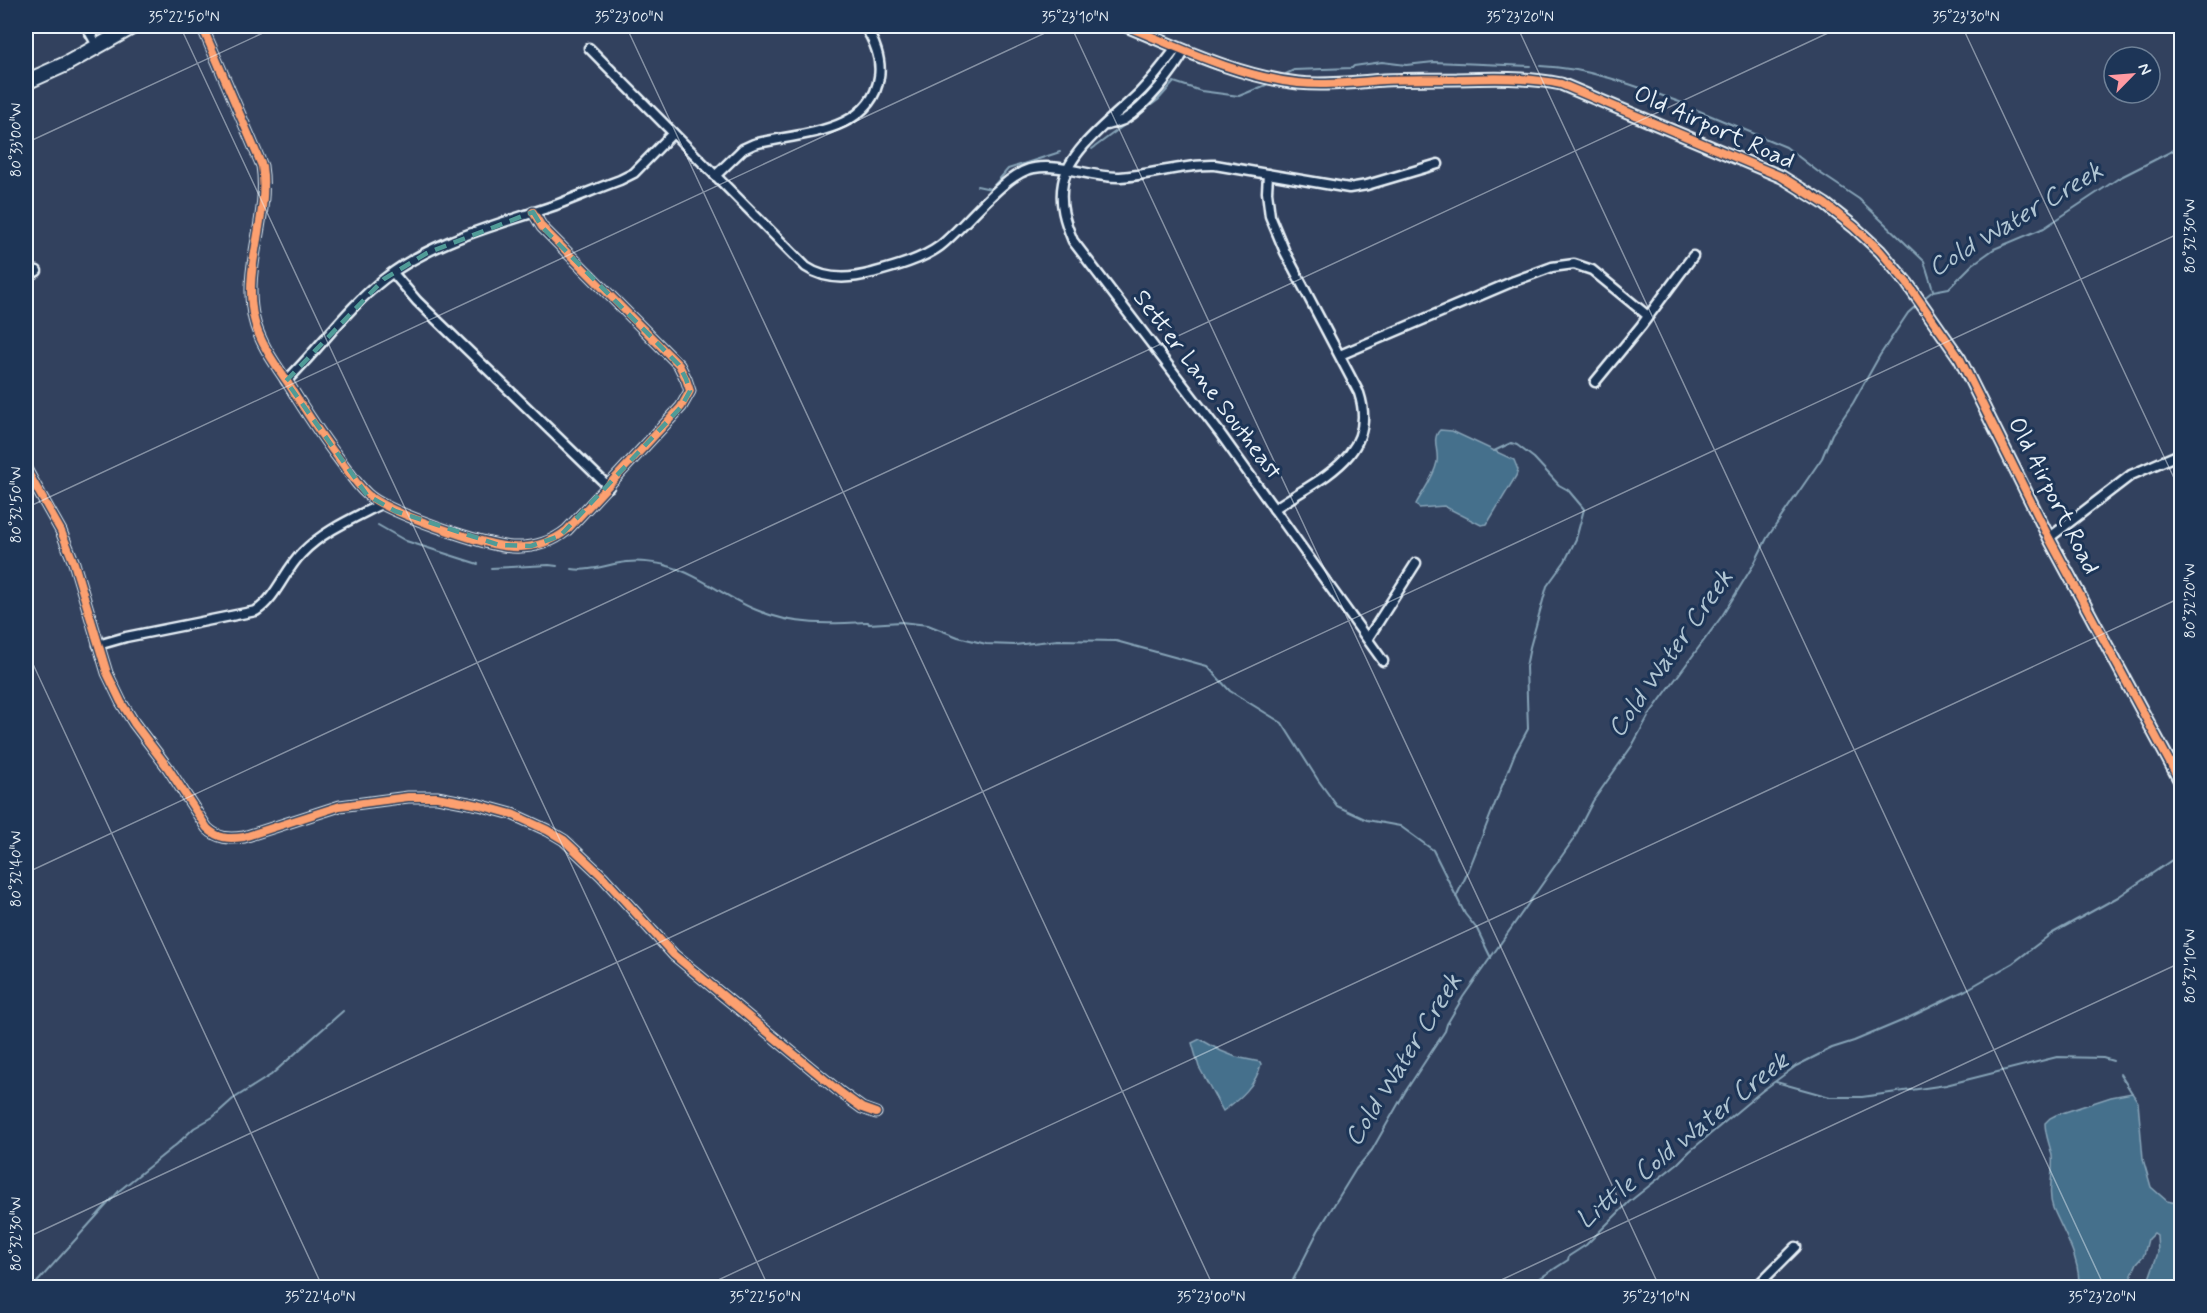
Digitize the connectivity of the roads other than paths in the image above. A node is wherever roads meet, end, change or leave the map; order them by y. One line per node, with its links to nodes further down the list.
1 (86, 26): 6 (street)
2 (134, 26): 6 (main road)
3 (202, 26): 22 (street)
4 (864, 26): 14 (street)
5 (1126, 26): 8 (street, Old Airport Road)
6 (98, 47): 9 (main road)
7 (589, 48): 10 (street)
8 (1181, 49): 12 (street, Setter Lane Southeast); 29 (street, Old Airport Road)
9 (26, 82)
10 (673, 133): 14 (street); 15 (street)
11 (1438, 164): 13 (street)
12 (1067, 169): 13 (street); 14 (street); 28 (street, Setter Lane Southeast)
13 (1268, 174): 21 (street)
14 (715, 177)
15 (533, 212): 18 (street); 26 (street)
16 (1693, 256): 20 (street)
17 (37, 271): 19 (street)
18 (393, 273): 22 (street); 26 (street)
19 (26, 277)
20 (1648, 316): 21 (street); 23 (street)
21 (1340, 355): 28 (street)
22 (286, 381): 27 (street)
23 (1595, 382)
24 (2181, 453): 29 (street)
25 (26, 469): 32 (street)
26 (609, 487): 27 (street)
27 (381, 504): 32 (street)
28 (1274, 509): 31 (street, Setter Lane Southeast)
29 (2049, 538): 34 (street, Old Airport Road)
30 (1416, 563): 31 (street)
31 (1368, 638): 33 (street, Setter Lane Southeast)
32 (98, 645): 35 (street)
33 (1383, 662)
34 (2181, 785)
35 (876, 1113)
36 (1796, 1247): 37 (street)
37 (1755, 1287)

